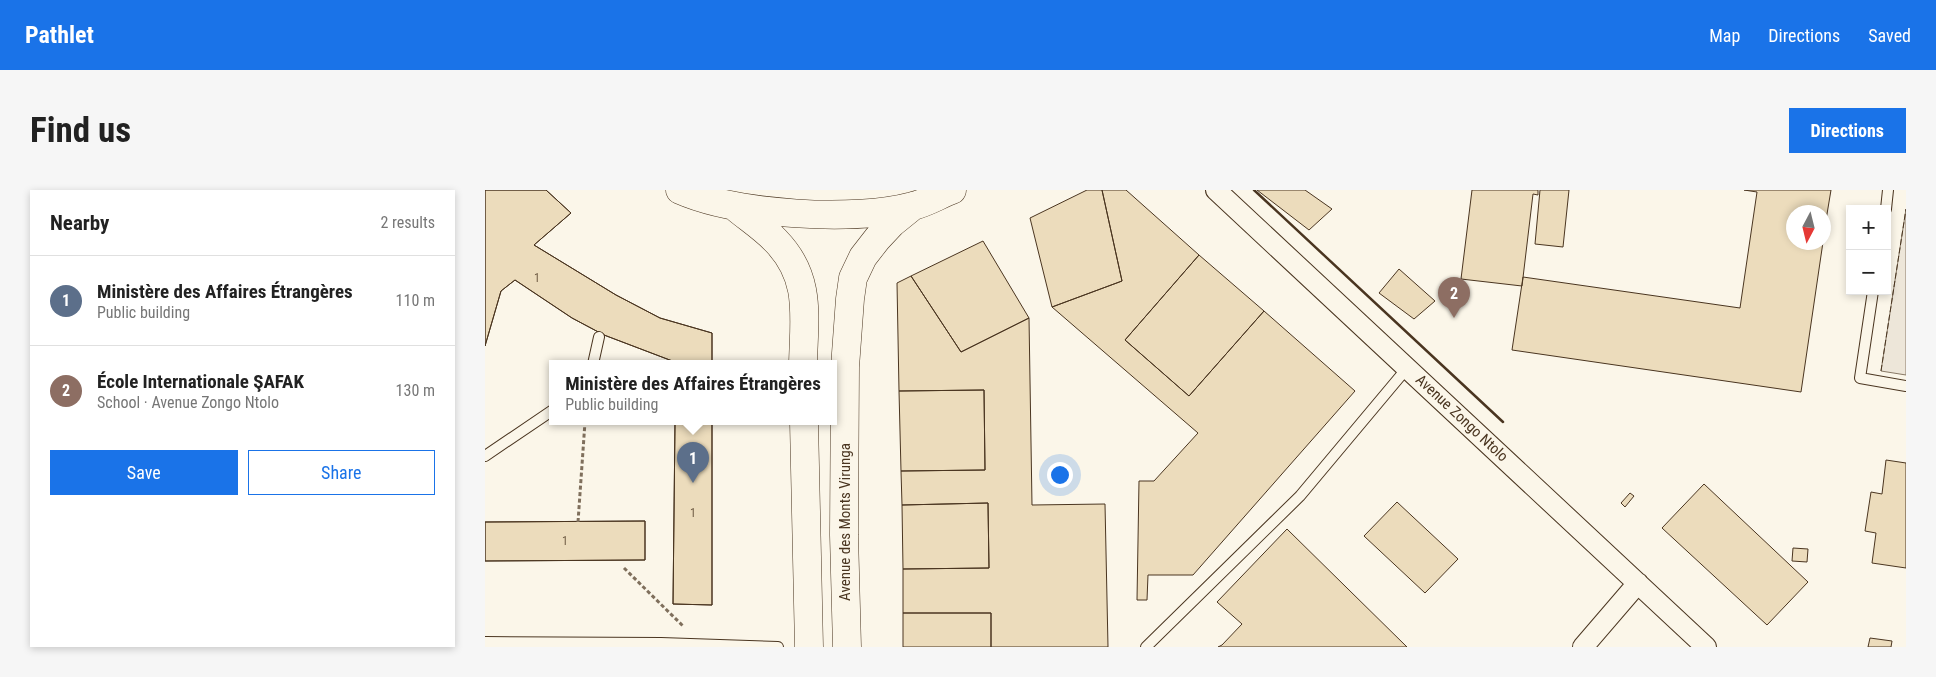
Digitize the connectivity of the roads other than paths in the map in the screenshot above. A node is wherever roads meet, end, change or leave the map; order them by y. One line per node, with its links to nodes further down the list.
1 (680, 190): 6 (street)
2 (952, 190): 7 (street)
3 (1216, 190): 12 (street, Avenue Zongo Ntolo)
4 (1888, 190): 5 (lane)
5 (1886, 205)
6 (734, 206): 7 (street); 11 (street)
7 (913, 206): 21 (street, Avenue des Monts Virunga)
8 (1872, 295): 13 (lane)
9 (599, 337): 10 (lane)
10 (594, 360)
11 (803, 360)
12 (1408, 367): 17 (street, Avenue Zongo Ntolo); 22 (lane)
13 (1906, 386)
14 (549, 413): 16 (lane)
15 (804, 425): 20 (street)
16 (485, 456)
17 (1638, 583): 23 (street); 24 (street, Avenue Zongo Ntolo)
18 (485, 642): 19 (lane)
19 (778, 647)
20 (809, 647)
21 (847, 647)
22 (1146, 647)
23 (1583, 647)
24 (1706, 647)

